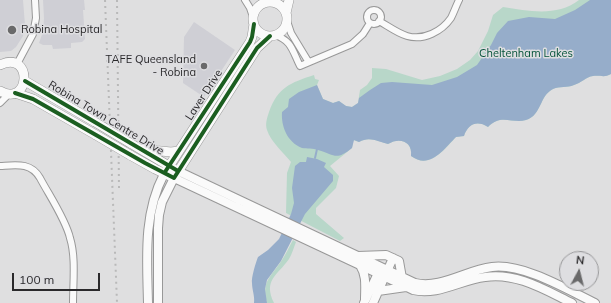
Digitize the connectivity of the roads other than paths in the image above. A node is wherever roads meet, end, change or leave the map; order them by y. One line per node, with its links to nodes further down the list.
1 (35, 0): 12 (street)
2 (245, 0): 7 (street)
3 (289, 0): 6 (main road)
4 (459, 0): 8 (street)
5 (270, 1): 6 (main road); 7 (main road)
6 (286, 17): 10 (main road); 11 (street)
7 (254, 21): 10 (main road); 19 (main road, Laver Drive)
8 (379, 21): 9 (street); 9 (street)
9 (370, 23): 11 (street)
10 (272, 36): 11 (street); 22 (main road, Laver Drive)
11 (308, 61)
12 (17, 64): 13 (main road); 14 (main road)
13 (0, 65)
14 (25, 81): 16 (main road); 18 (main road, Robina Town Centre Drive, bridge)
15 (0, 91): 16 (main road, Robina Town Centre Drive)
16 (12, 93): 17 (street); 21 (main road, Robina Town Centre Drive, bridge)
17 (0, 103)
18 (140, 149): 19 (main road); 21 (main road, Robina Town Centre Drive)
19 (179, 151): 21 (main road, Laver Drive)
20 (0, 166): 31 (street)
21 (166, 170): 22 (main road, Robina Town Centre Drive); 32 (street, Laver Drive)
22 (176, 174): 23 (street, Robina Town Centre Drive); 33 (street, Laver Drive)
23 (303, 235): 24 (street, Robina Town Centre Drive); 26 (street, Robina Town Centre Drive)
24 (356, 256): 25 (street); 27 (street, Robina Town Centre Drive)
25 (389, 257): 27 (street); 28 (street)
26 (360, 265): 27 (street, Robina Town Centre Drive); 34 (street)
27 (383, 272): 28 (street); 29 (street); 30 (street); 34 (street)
28 (402, 278): 37 (street)
29 (407, 287): 30 (street); 36 (street)
30 (378, 291): 35 (street)
31 (73, 303)
32 (148, 303)
33 (158, 303)
34 (364, 303)
35 (373, 303)
36 (572, 303)
37 (596, 303)

